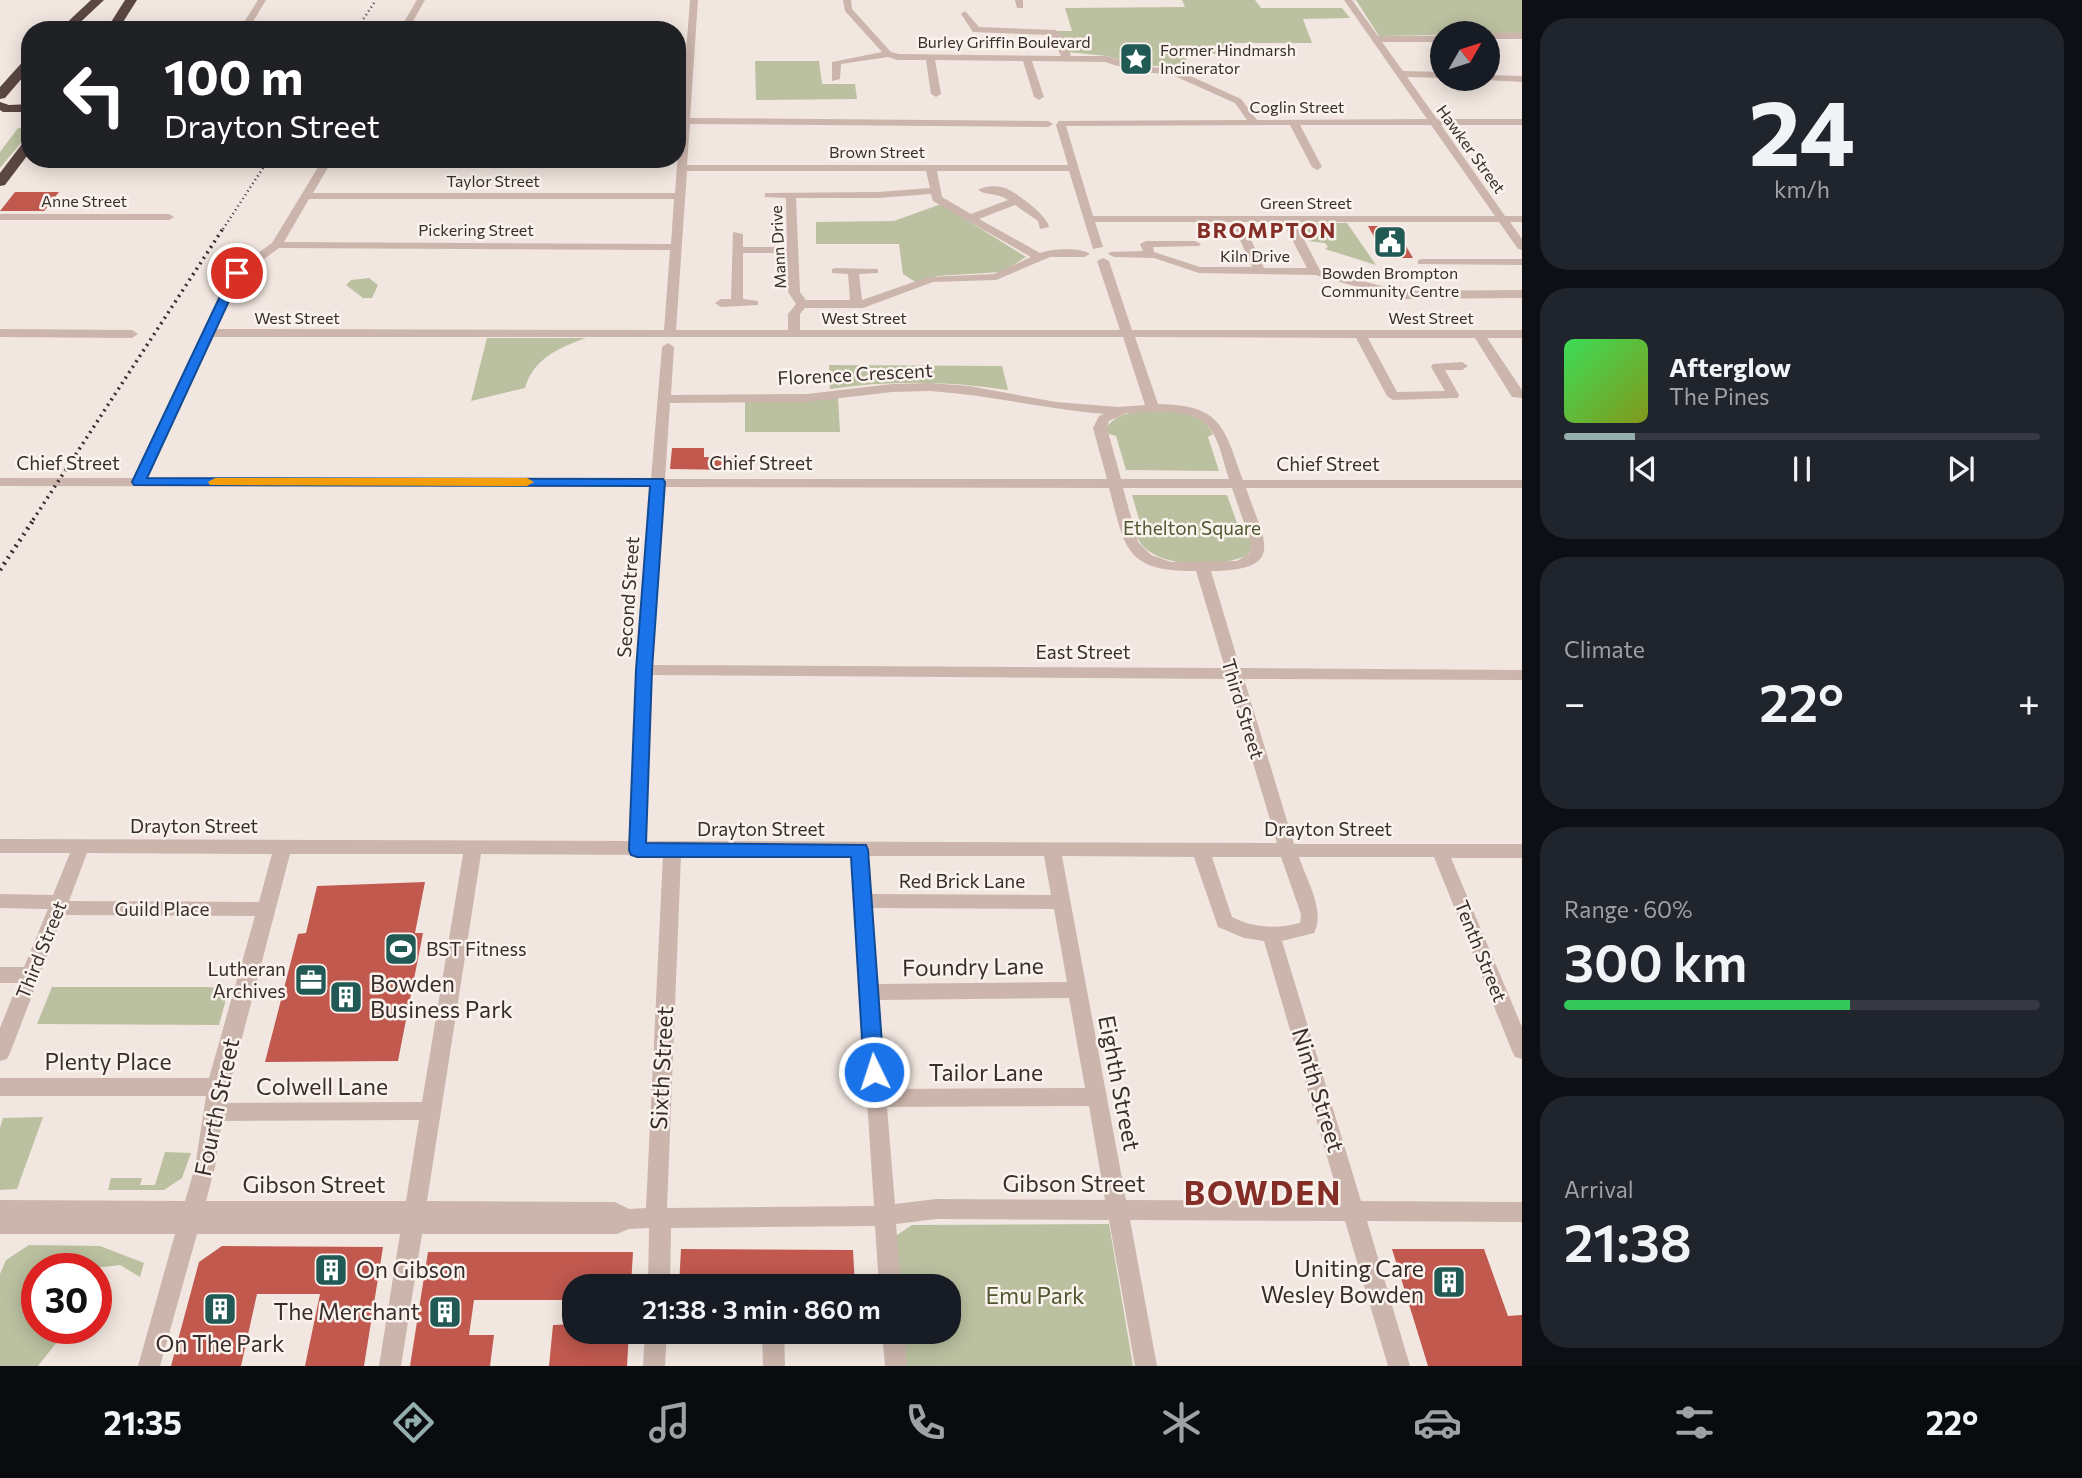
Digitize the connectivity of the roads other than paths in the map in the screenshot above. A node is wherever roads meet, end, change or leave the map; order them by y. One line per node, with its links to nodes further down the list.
1 (84, 0): 10 (highway)
2 (99, 0): 10 (highway)
3 (131, 0): 12 (highway)
4 (262, 0): 13 (street)
5 (421, 0): 14 (street)
6 (694, 0): 29 (street, Second Street)
7 (846, 0): 19 (street)
8 (1348, 0): 17 (street, Hawker Street)
9 (965, 14): 22 (street)
10 (83, 15): 11 (highway)
11 (76, 21)
12 (118, 21)
13 (249, 21)
14 (408, 21)
15 (1500, 36): 16 (street)
16 (1522, 36)
17 (1374, 39): 18 (street); 24 (street, Hawker Street)
18 (1430, 39)
19 (888, 54): 20 (street, Burley Griffin Boulevard); 27 (street, Burley Griffin Boulevard)
20 (930, 57): 21 (street, Burley Griffin Boulevard); 30 (street)
21 (1026, 57): 22 (street, Burley Griffin Boulevard); 33 (street)
22 (1066, 57): 32 (street, Burley Griffin Boulevard)
23 (21, 71): 31 (highway)
24 (1398, 75): 25 (street); 42 (street, Hawker Street)
25 (1430, 75)
26 (1500, 78): 28 (street)
27 (835, 79)
28 (1522, 79)
29 (686, 81)
30 (936, 94)
31 (0, 95)
32 (1224, 95): 39 (street); 40 (street, Burley Griffin Boulevard)
33 (1039, 97)
34 (0, 106): 35 (highway)
35 (21, 108)
36 (0, 121): 37 (highway)
37 (21, 121)
38 (686, 121): 44 (street)
39 (1239, 122): 40 (street, Coglin Street); 51 (street, Coglin Street)
40 (1253, 122): 41 (street, Coglin Street)
41 (1293, 122): 42 (street, Coglin Street); 46 (street)
42 (1433, 122): 43 (street, Coglin Street); 66 (street, Hawker Street)
43 (1522, 122)
44 (1048, 124)
45 (21, 155): 52 (highway)
46 (1317, 167)
47 (322, 168): 57 (street)
48 (682, 168): 49 (street, Brown Street); 59 (street, Second Street)
49 (855, 168): 50 (street, Brown Street); 56 (street)
50 (931, 168): 51 (street, Brown Street); 54 (street)
51 (1072, 168): 64 (street)
52 (0, 183)
53 (983, 190): 60 (street)
54 (934, 191): 56 (street); 63 (street)
55 (769, 195): 58 (street)
56 (858, 195): 58 (street)
57 (305, 196): 59 (street, Taylor Street); 73 (street)
58 (791, 196): 78 (street, Mann Drive)
59 (680, 197): 74 (street, Second Street)
60 (1017, 200): 63 (street); 68 (street)
61 (0, 217): 62 (street, Anne Street)
62 (169, 217)
63 (971, 218): 81 (street)
64 (1090, 219): 65 (street, Green Street); 75 (street)
65 (1236, 219): 66 (street, Green Street); 89 (street)
66 (1502, 219): 67 (street, Green Street); 76 (street, Hawker Street)
67 (1522, 219)
68 (1044, 227)
69 (1190, 230): 72 (street)
70 (1293, 230): 90 (street)
71 (737, 234): 77 (street)
72 (1195, 244): 80 (street); 82 (street)
73 (276, 245): 74 (street, Pickering Street); 98 (street)
74 (676, 247): 105 (street, Second Street)
75 (1097, 247): 79 (street); 83 (street)
76 (1522, 247)
77 (737, 250): 78 (street); 93 (street)
78 (793, 250): 95 (street, Mann Drive)
79 (1084, 254): 81 (street); 83 (street)
80 (1149, 254): 83 (street, Kiln Drive); 89 (street, Kiln Drive)
81 (1038, 257): 96 (street)
82 (1201, 257)
83 (1108, 258): 101 (street)
84 (1422, 262): 85 (street)
85 (1522, 262)
86 (836, 271): 87 (street)
87 (853, 271): 88 (street); 96 (street)
88 (874, 271)
89 (1260, 272): 90 (street, Kiln Drive)
90 (1315, 272): 91 (street, Kiln Drive)
91 (1522, 294)
92 (721, 303): 93 (street)
93 (737, 303): 94 (street)
94 (754, 303)
95 (802, 304): 96 (street); 100 (street, Mann Drive)
96 (856, 304)
97 (0, 333): 99 (street)
98 (207, 333): 105 (street, West Street); 114 (street)
99 (132, 334)
100 (794, 334): 101 (street, West Street); 105 (street, West Street)
101 (1127, 334): 102 (street, West Street); 110 (street)
102 (1360, 334): 103 (street, West Street); 106 (street)
103 (1479, 334): 104 (street, West Street); 107 (street)
104 (1522, 334)
105 (669, 340): 108 (street, Second Street)
106 (1462, 366)
107 (1522, 394)
108 (664, 399): 109 (street, Florence Crescent); 115 (street, Second Street)
109 (1088, 408): 111 (street, Florence Crescent); 112 (street)
110 (1153, 409): 111 (street, Florence Crescent); 117 (street, Florence Crescent)
111 (1117, 411): 112 (street)
112 (1102, 422): 116 (street, Florence Crescent)
113 (0, 482): 114 (street, Chief Street)
114 (138, 482): 115 (street, Chief Street)
115 (658, 482): 116 (street, Chief Street); 120 (street, Second Street)
116 (1115, 483): 117 (street, Chief Street); 119 (street, Florence Crescent)
117 (1237, 483): 118 (street, Chief Street); 119 (street, Florence Crescent)
118 (1522, 484)
119 (1202, 567): 121 (street, Third Street)
120 (644, 670): 121 (street, East Street); 129 (street, Second Street)
121 (1232, 674): 122 (street, East Street); 128 (street, Third Street)
122 (1522, 674)
123 (0, 846): 124 (street, Drayton Street)
124 (81, 847): 125 (street, Drayton Street); 138 (street, Third Street)
125 (283, 847): 126 (street, Drayton Street); 139 (street, Fourth Street)
126 (473, 849): 129 (street, Drayton Street); 151 (street)
127 (1052, 849): 131 (street, Drayton Street); 132 (street, Drayton Street); 137 (street, Eighth Street)
128 (1287, 849): 132 (street, Drayton Street); 133 (street, Drayton Street); 140 (street)
129 (637, 850): 130 (street, Drayton Street)
130 (672, 850): 131 (street, Drayton Street); 159 (street, Sixth Street)
131 (859, 850): 136 (street)
132 (1201, 851): 140 (street)
133 (1440, 851): 134 (street, Drayton Street); 146 (street, Tenth Street)
134 (1522, 851)
135 (0, 901): 138 (street, Guild Place)
136 (863, 901): 137 (street, Red Brick Lane); 144 (street)
137 (1061, 902): 143 (street, Eighth Street)
138 (59, 905): 139 (street, Guild Place); 142 (street, Third Street)
139 (267, 909): 148 (street, Fourth Street)
140 (1270, 934): 155 (street, Ninth Street)
141 (0, 975): 142 (street)
142 (31, 975): 145 (street, Third Street)
143 (1077, 990): 144 (street, Foundry Lane); 149 (street, Eighth Street)
144 (869, 992): 150 (street)
145 (2, 1043)
146 (1522, 1051)
147 (0, 1087): 148 (street, Plenty Place)
148 (217, 1087): 152 (street, Fourth Street)
149 (1096, 1097): 150 (street, Tailor Lane); 154 (street, Eighth Street)
150 (875, 1098): 157 (street)
151 (432, 1111): 152 (street, Colwell Lane); 160 (street)
152 (212, 1112): 158 (street, Fourth Street)
153 (0, 1210): 158 (street, Gibson Street)
154 (1119, 1211): 155 (street, Gibson Street); 157 (street, Gibson Street); 172 (street, Eighth Street)
155 (1354, 1211): 156 (street, Gibson Street); 173 (street, Ninth Street)
156 (1522, 1212)
157 (885, 1217): 159 (street, Gibson Street); 163 (street)
158 (191, 1218): 160 (street, Gibson Street); 161 (street, Gibson Street); 167 (street, Fourth Street)
159 (658, 1218): 160 (street, Gibson Street); 162 (street, Sixth Street)
160 (415, 1219): 168 (street)
161 (0, 1224)
162 (659, 1274)
163 (889, 1274)
164 (655, 1344): 169 (street)
165 (774, 1344): 170 (street)
166 (894, 1344): 171 (street)
167 (149, 1366)
168 (390, 1366)
169 (654, 1366)
170 (774, 1366)
171 (896, 1366)
172 (1146, 1366)
173 (1399, 1366)

